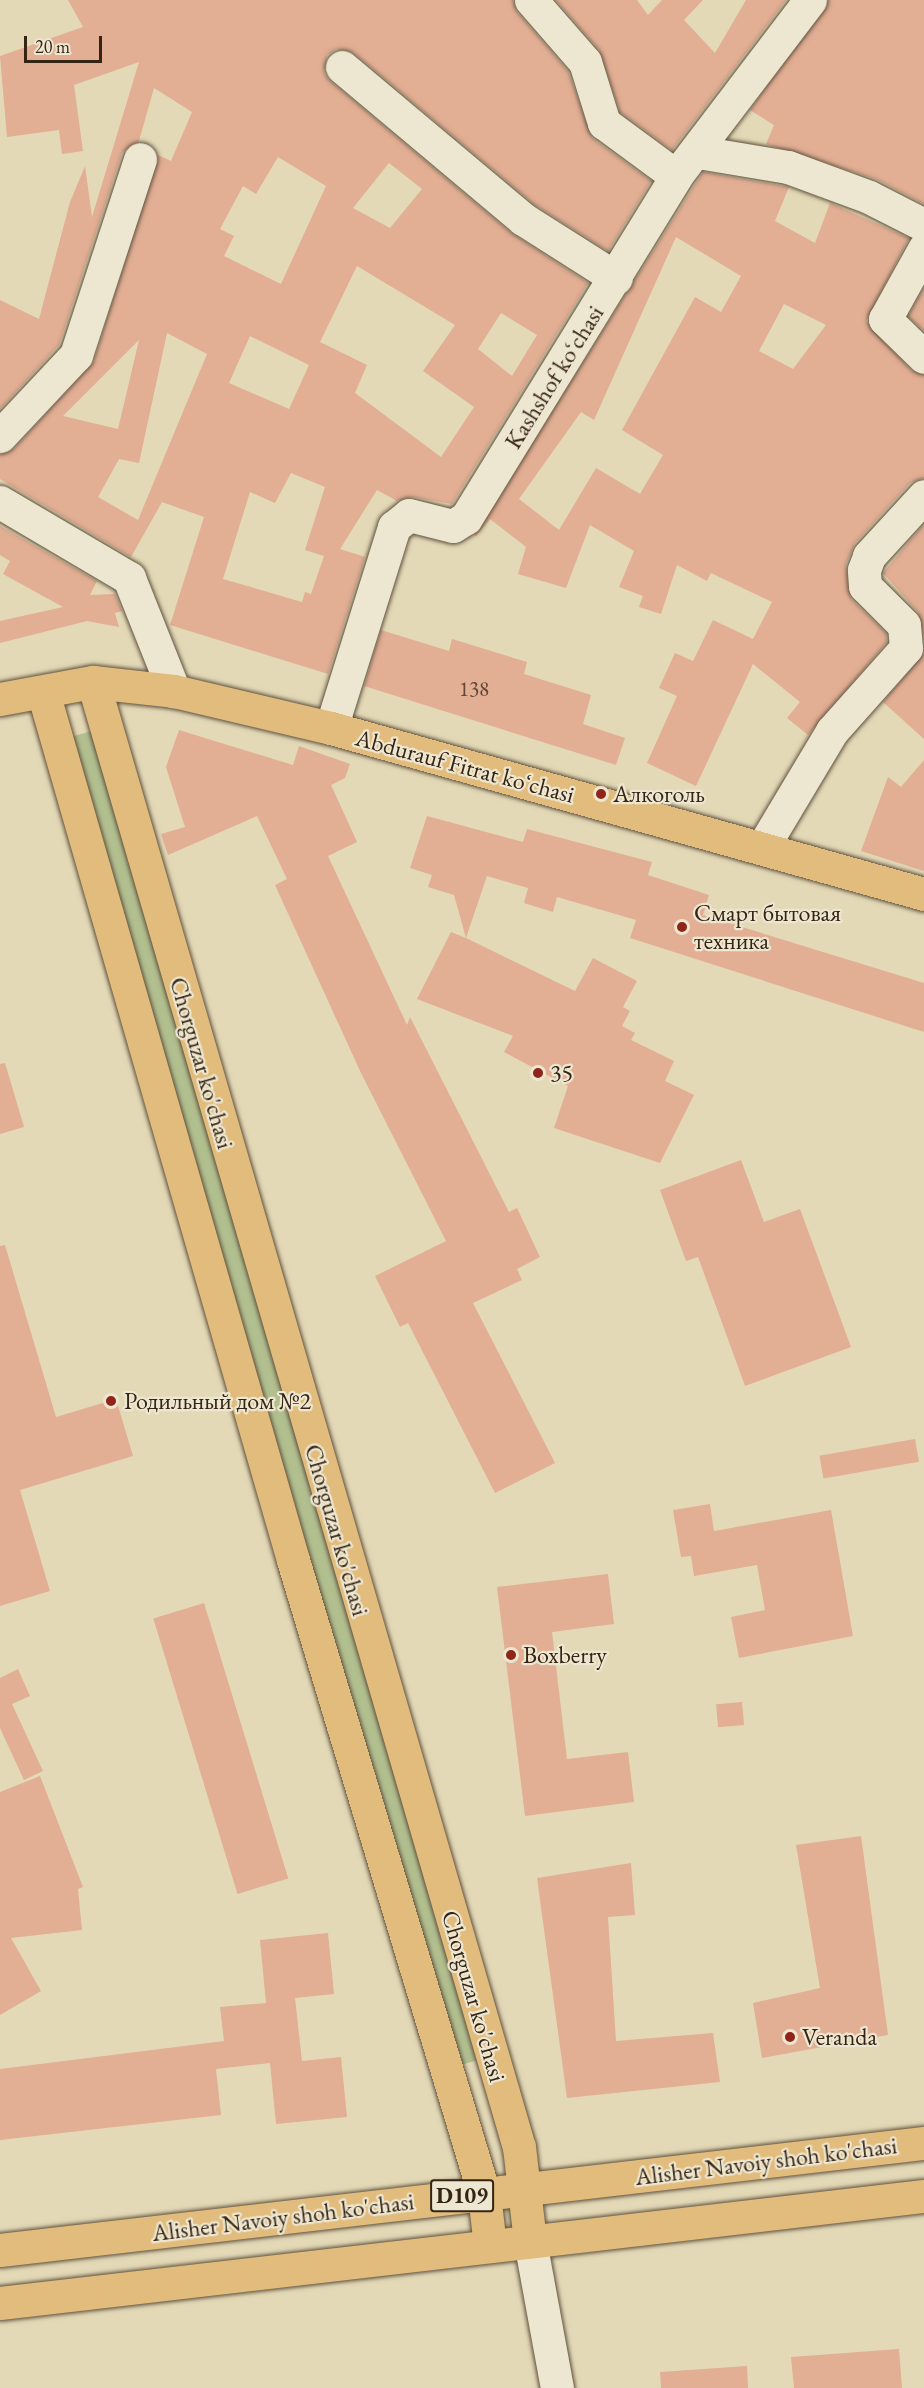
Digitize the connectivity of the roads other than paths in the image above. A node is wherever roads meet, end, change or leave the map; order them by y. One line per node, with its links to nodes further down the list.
1 (531, 0): 6 (street)
2 (810, 0): 4 (street, Kashshof koʻchasi)
3 (342, 67): 9 (street)
4 (698, 152): 6 (street, Kashshof koʻchasi); 7 (street)
5 (140, 159): 11 (street)
6 (676, 176): 9 (street, Kashshof koʻchasi)
7 (924, 225)
8 (924, 249): 10 (street)
9 (616, 278): 18 (street, Kashshof koʻchasi)
10 (924, 357)
11 (0, 436)
12 (924, 496): 19 (street)
13 (0, 502): 15 (street)
14 (93, 682): 15 (main road, Abdurauf Fitrat koʻchasi); 16 (main road, Abdurauf Fitrat koʻchasi); 22 (main road, Chorguzar ko'chasi)
15 (174, 691): 18 (main road, Abdurauf Fitrat koʻchasi)
16 (43, 692): 17 (main road, Abdurauf Fitrat koʻchasi); 23 (main road, Chorguzar ko'chasi)
17 (0, 699)
18 (331, 728): 19 (main road, Abdurauf Fitrat koʻchasi)
19 (762, 848): 20 (main road, Abdurauf Fitrat koʻchasi)
20 (924, 894)
21 (924, 2143): 22 (main road, Alisher Navoiy shoh ko'chasi / D109)
22 (527, 2188): 23 (main road, Alisher Navoiy shoh ko'chasi / D109); 25 (main road, Chorguzar ko'chasi)
23 (484, 2194): 26 (main road, Chorguzar ko'chasi); 27 (main road, Alisher Navoiy shoh ko'chasi / D109)
24 (924, 2196): 25 (main road, D109)
25 (530, 2241): 26 (main road, D109); 29 (street)
26 (490, 2246): 28 (main road, D109)
27 (0, 2250)
28 (0, 2303)
29 (557, 2388)

